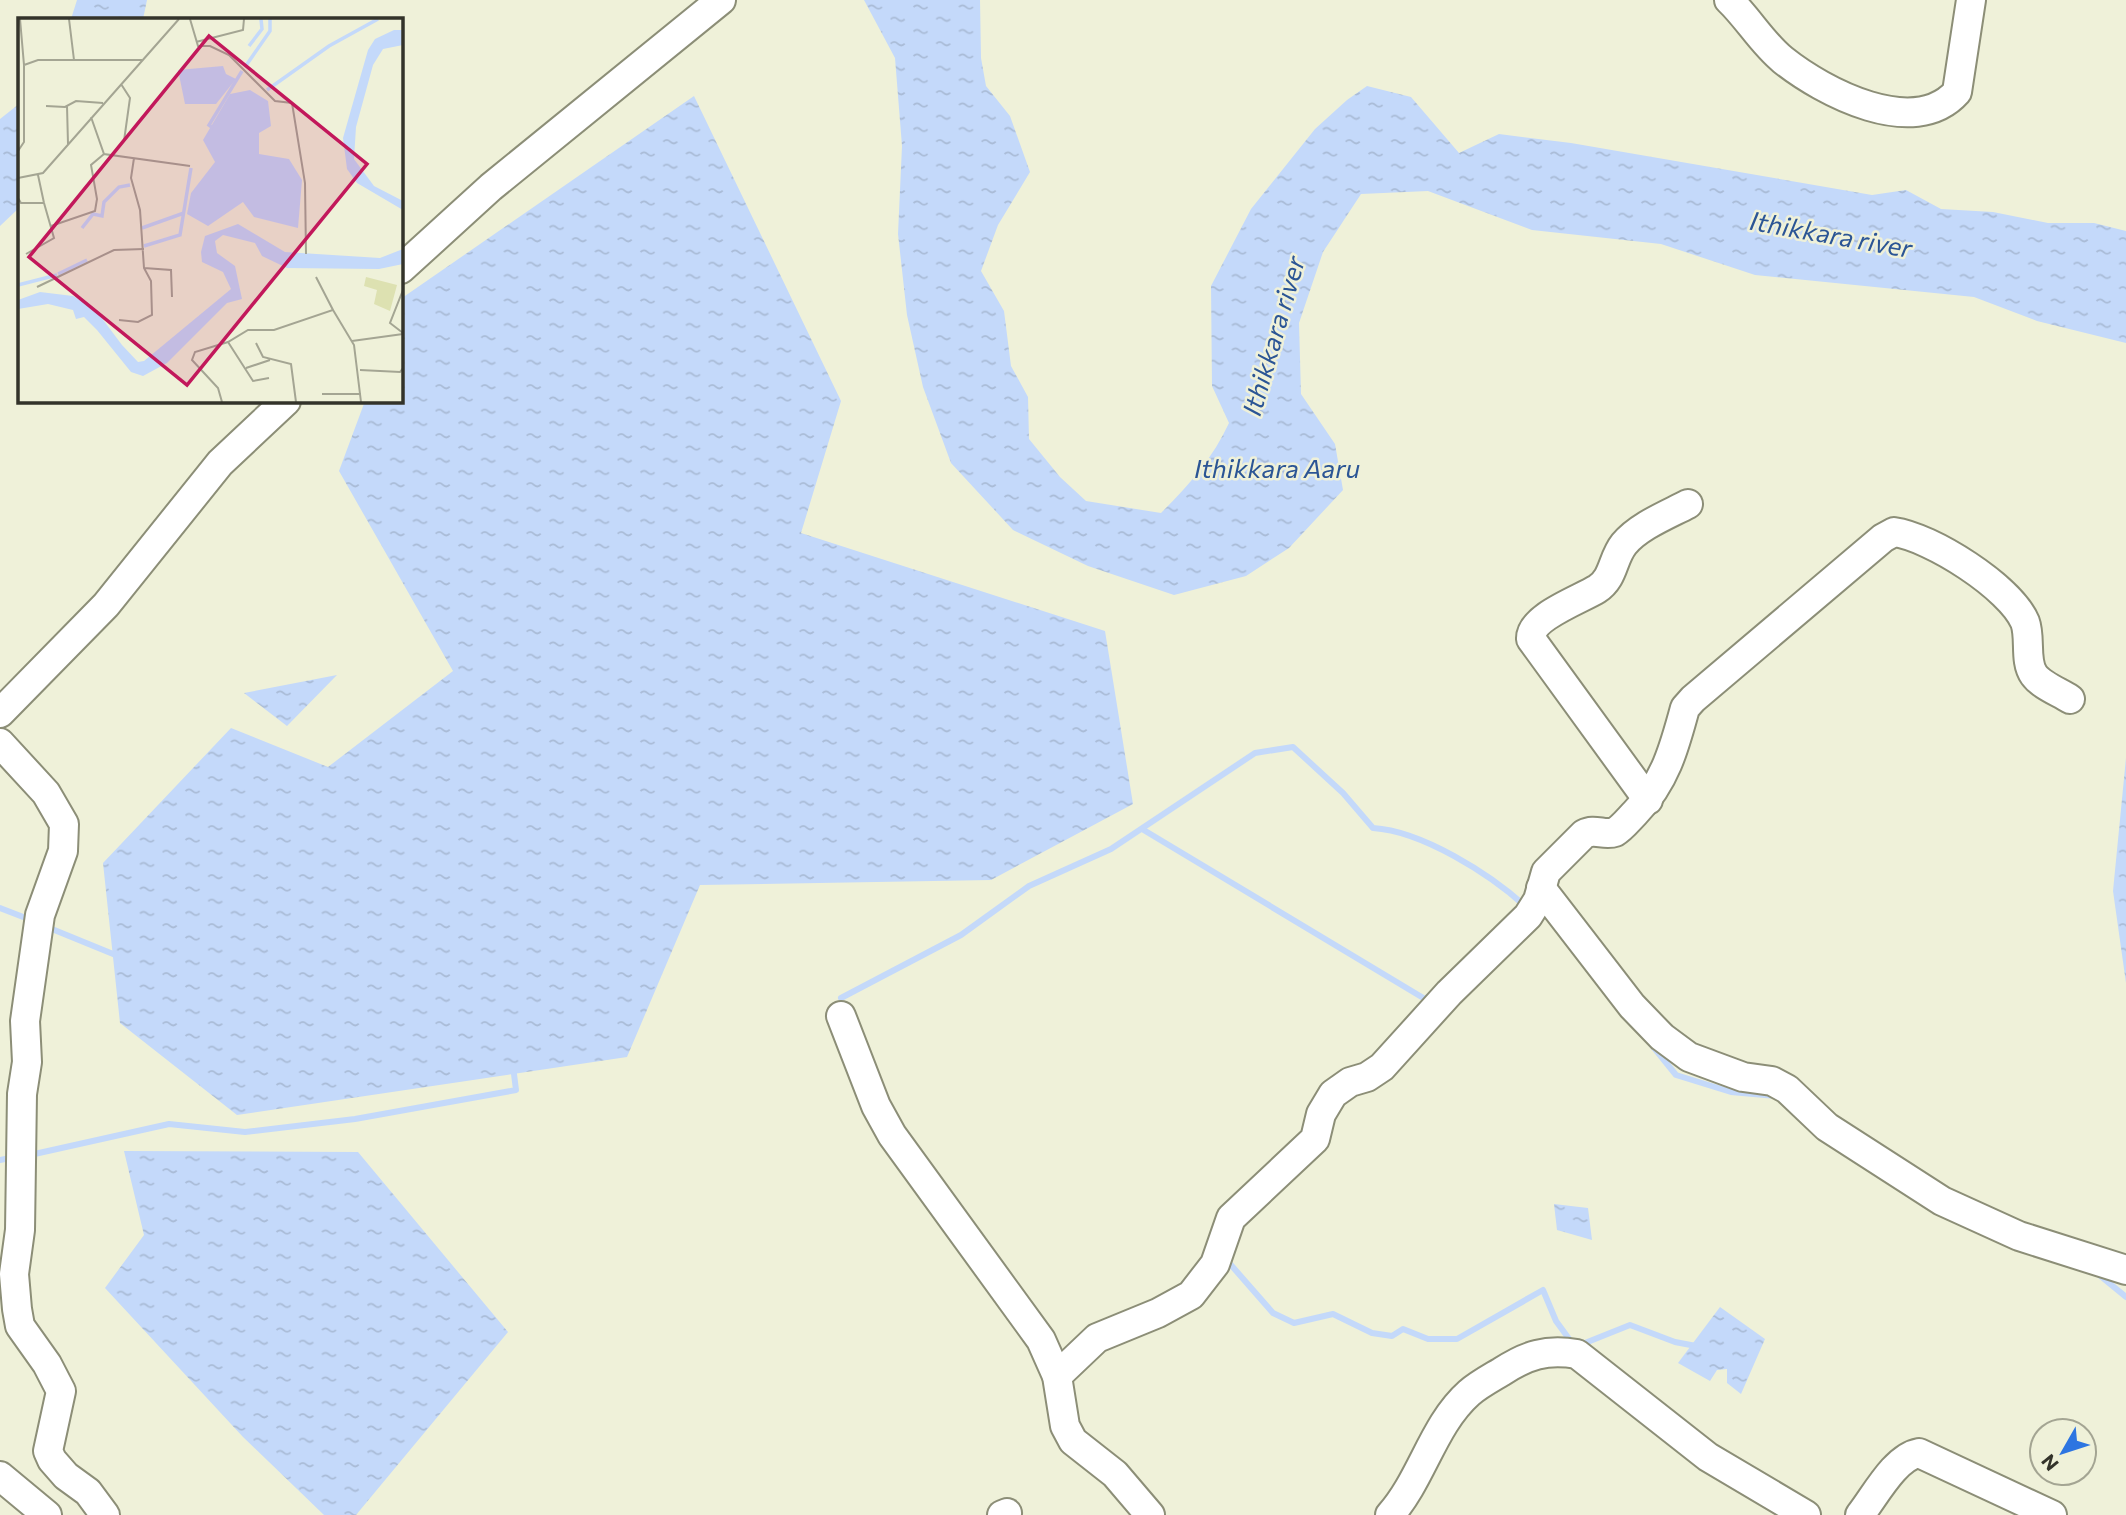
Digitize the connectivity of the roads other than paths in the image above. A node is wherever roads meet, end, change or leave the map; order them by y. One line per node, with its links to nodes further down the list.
1 (721, 0): 4 (street)
2 (1728, 0): 3 (street)
3 (1971, 0)
4 (402, 268)
5 (285, 402): 8 (street)
6 (1688, 504): 10 (street)
7 (2070, 699): 10 (street)
8 (0, 713)
9 (0, 743): 17 (street)
10 (1648, 800): 11 (street)
11 (1541, 888): 13 (street); 14 (street)
12 (841, 1016): 14 (street)
13 (2126, 1270)
14 (1057, 1376): 18 (street)
15 (0, 1476): 16 (street)
16 (47, 1515)
17 (105, 1515)
18 (1150, 1515)
19 (1390, 1515): 20 (street)
20 (1806, 1515)
21 (1860, 1515): 22 (street)
22 (2052, 1515)

